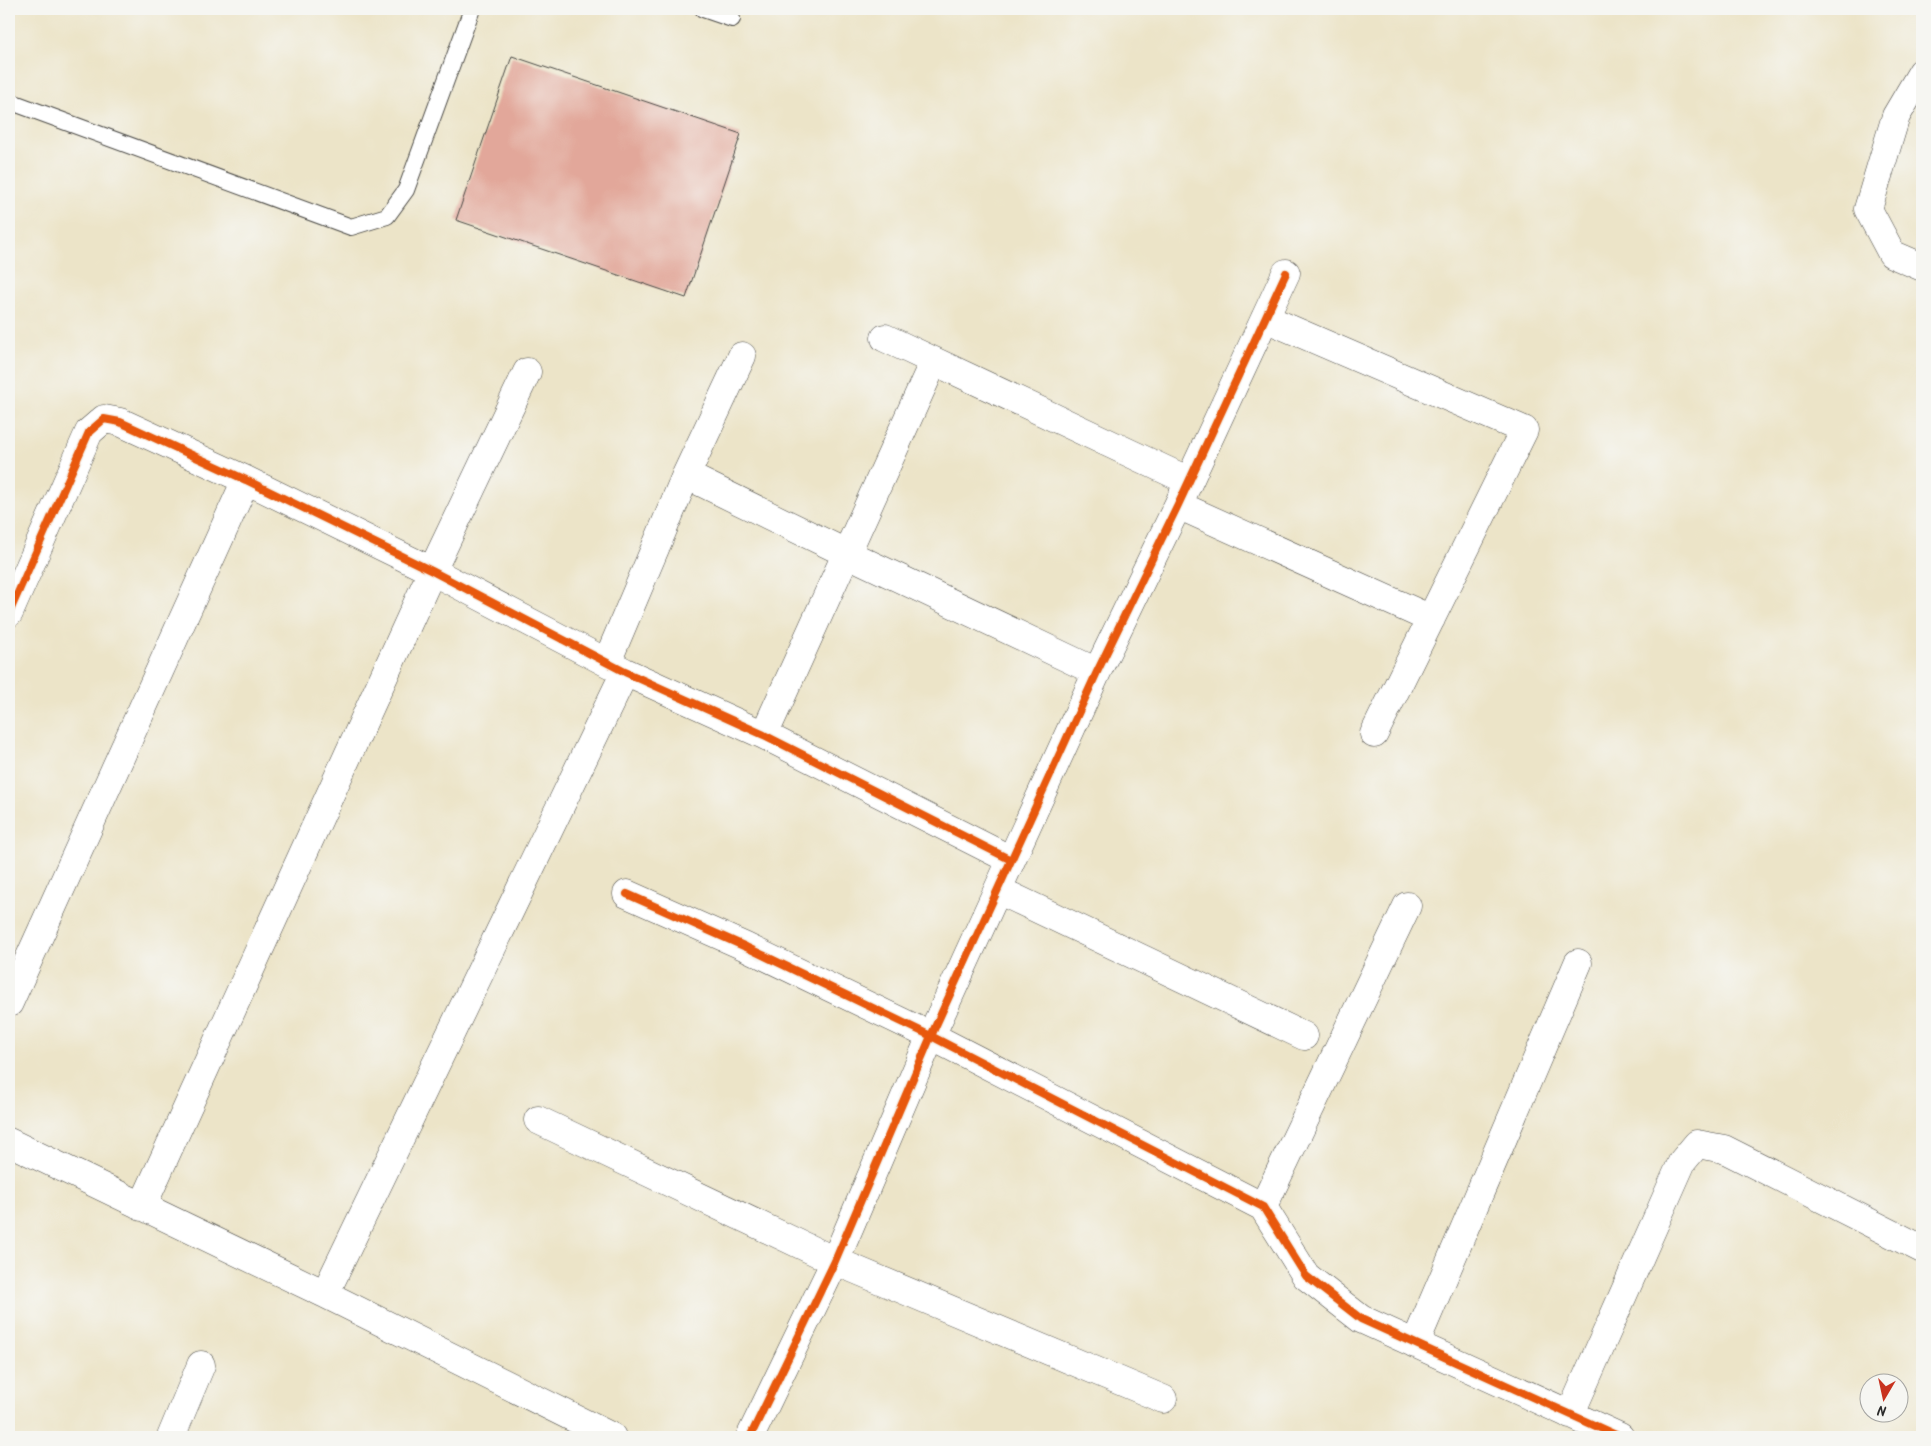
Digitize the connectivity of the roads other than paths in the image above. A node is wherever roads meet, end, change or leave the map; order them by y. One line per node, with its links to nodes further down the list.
1 (472, 9): 5 (lane)
2 (703, 9): 3 (lane)
3 (732, 19)
4 (1922, 72): 6 (street)
5 (9, 101)
6 (1922, 268)
7 (1286, 273): 8 (street)
8 (1265, 318): 15 (street); 19 (street)
9 (885, 338): 11 (street)
10 (742, 356): 13 (street)
11 (934, 361): 15 (street); 16 (street)
12 (527, 372): 17 (street)
13 (686, 475): 16 (street); 20 (street)
14 (246, 480): 17 (street); 18 (street); 29 (street)
15 (1184, 493): 19 (street); 21 (street)
16 (846, 553): 21 (street); 23 (street)
17 (432, 571): 20 (street); 34 (street)
18 (9, 614)
19 (1431, 619): 22 (street)
20 (616, 667): 23 (street); 38 (street)
21 (1097, 672): 24 (street)
22 (1374, 734)
23 (764, 735): 24 (street)
24 (1011, 860): 25 (street)
25 (998, 890): 30 (street); 31 (street)
26 (627, 894): 30 (street)
27 (1407, 906): 35 (street)
28 (1578, 963): 39 (street)
29 (9, 1003)
30 (930, 1036): 35 (street); 37 (street)
31 (1304, 1036)
32 (538, 1120): 37 (street)
33 (9, 1142): 34 (street)
34 (142, 1207): 38 (street)
35 (1263, 1208): 39 (street)
36 (1922, 1248): 42 (street)
37 (835, 1261): 41 (street); 46 (street)
38 (325, 1294): 45 (street)
39 (1415, 1344): 42 (street)
40 (201, 1365): 44 (street)
41 (1163, 1399)
42 (1570, 1414): 43 (street)
43 (1611, 1435)
44 (171, 1437)
45 (612, 1437)
46 (750, 1437)

